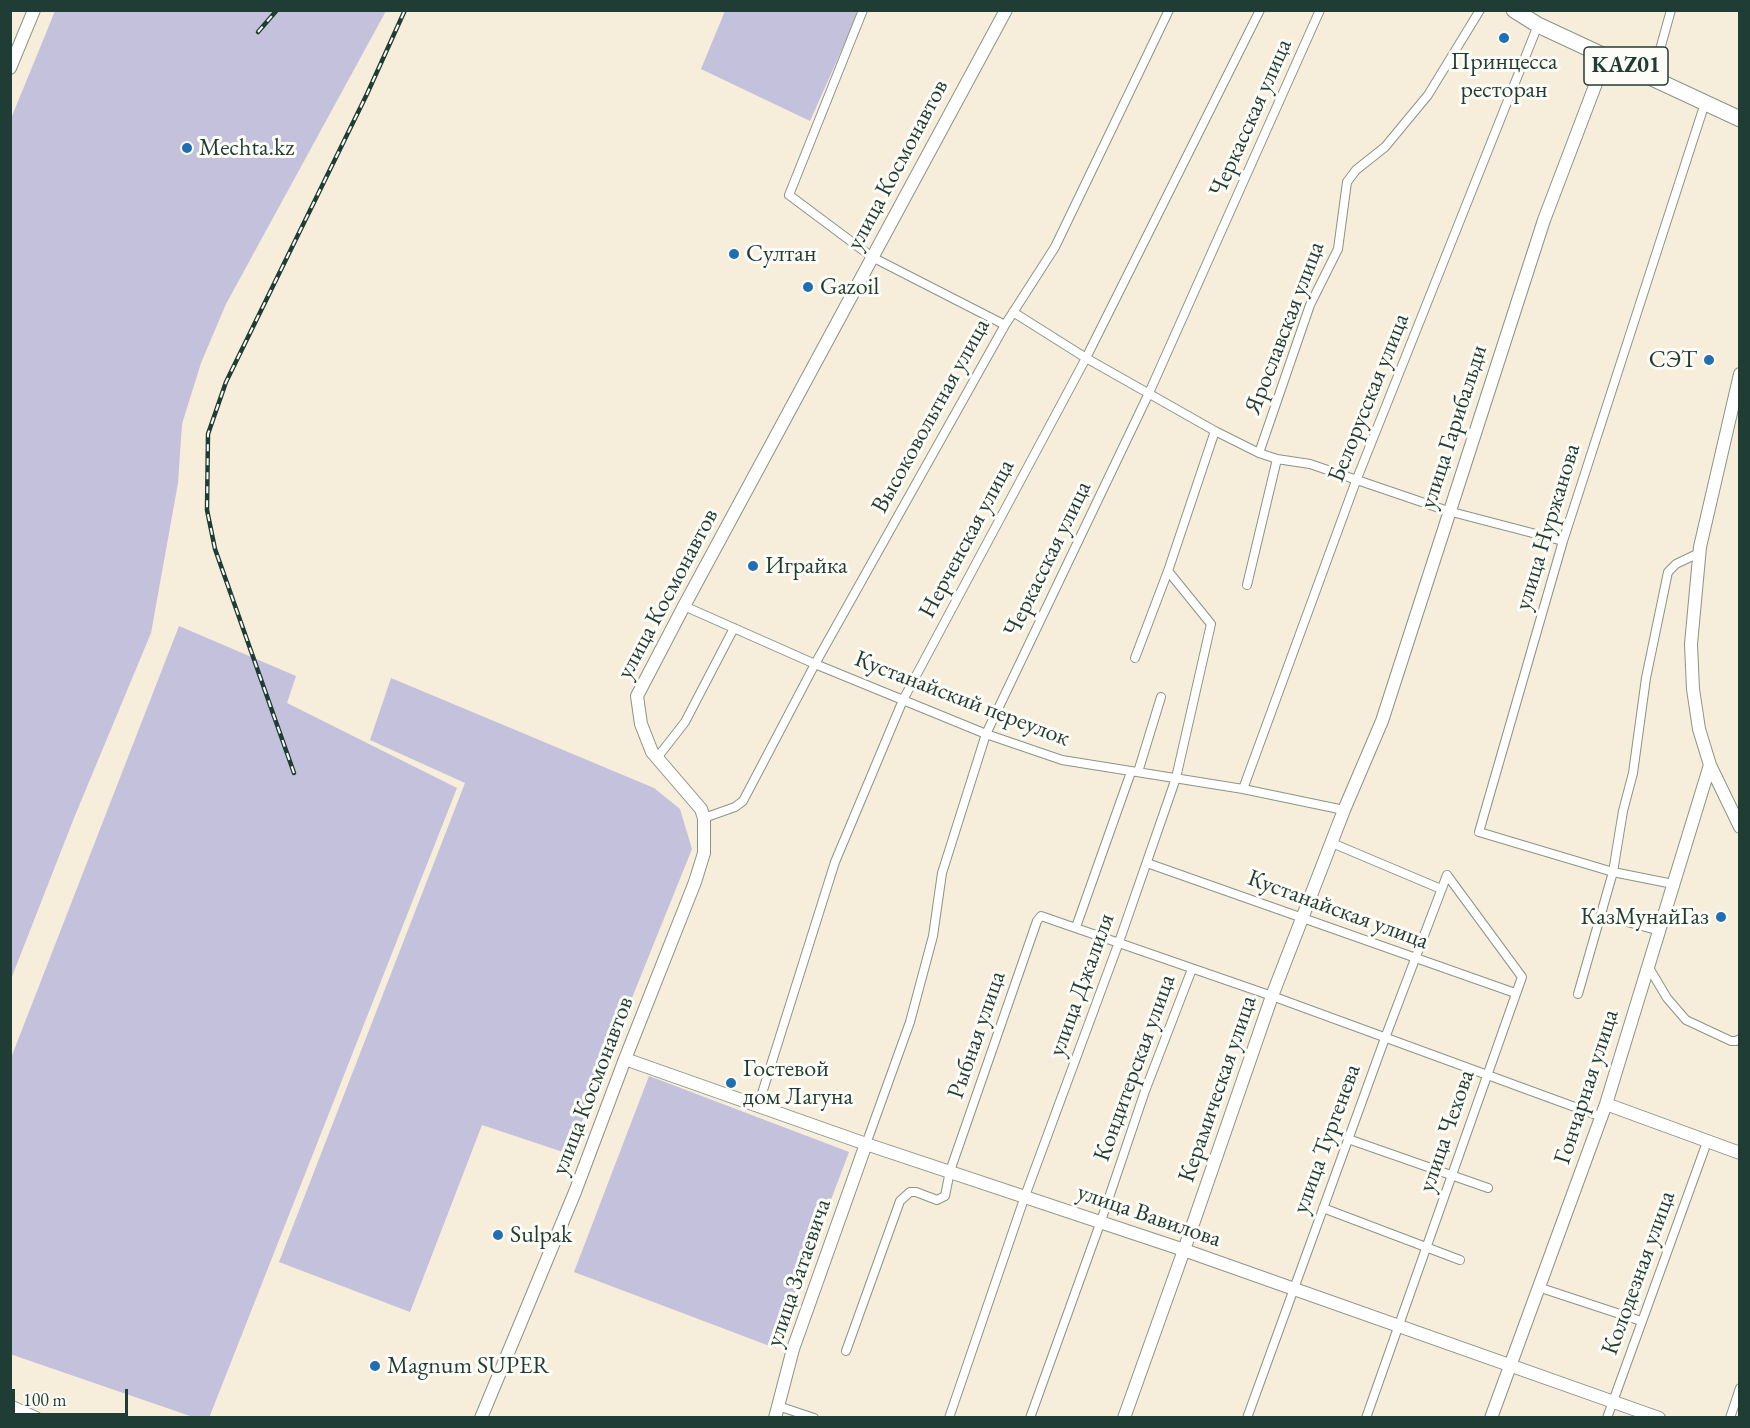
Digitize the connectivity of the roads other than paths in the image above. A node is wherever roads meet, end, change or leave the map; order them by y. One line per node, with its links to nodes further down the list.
1 (34, 10): 12 (street)
2 (863, 10): 16 (street)
3 (1006, 10): 16 (street, улица Космонавтов)
4 (1169, 10): 17 (street, Высоковольтная улица)
5 (1260, 10): 19 (street, Нерченская улица)
6 (1320, 10): 21 (street, Черкасская улица)
7 (1480, 10): 23 (street, Ярославская улица)
8 (1514, 10): 10 (highway, KАZ01)
9 (1671, 10): 13 (street)
10 (1538, 25): 11 (highway, KАZ01); 25 (street, Белорусская улица)
11 (1606, 57): 13 (highway, KАZ01); 26 (street, улица Гарибальди)
12 (10, 68)
13 (1652, 78): 14 (highway, KАZ01)
14 (1705, 103): 15 (highway, KАZ01); 27 (street, улица Нуржанова)
15 (1740, 119)
16 (872, 257): 18 (street); 31 (street, улица Космонавтов)
17 (1013, 312): 18 (street, Высоковольтная улица); 19 (street)
18 (1005, 325): 34 (street, Высоковольтная улица)
19 (1086, 358): 21 (street); 36 (street, Нерченская улица)
20 (1740, 374): 28 (street)
21 (1149, 393): 22 (street); 37 (street, Черкасская улица)
22 (1215, 431): 23 (street); 29 (street, Ярославская улица)
23 (1259, 453): 24 (street)
24 (1277, 459): 25 (street); 30 (street)
25 (1356, 481): 26 (street); 42 (street, Белорусская улица)
26 (1448, 511): 27 (street); 43 (street, улица Гарибальди)
27 (1563, 541): 48 (street, улица Нуржанова)
28 (1699, 553): 39 (street); 48 (street)
29 (1168, 571): 33 (street, Ярославская улица); 41 (street, улица Джалиля)
30 (1247, 585)
31 (684, 606): 32 (street, Кустанайский переулок); 38 (street, улица Космонавтов)
32 (734, 628): 34 (street, Кустанайский переулок); 38 (street)
33 (1135, 658)
34 (815, 664): 36 (street, Кустанайский переулок); 44 (street, Высоковольтная улица)
35 (1161, 697): 40 (street)
36 (903, 700): 37 (street, Кустанайский переулок); 68 (street, Нерченская улица)
37 (986, 734): 40 (street, Кустанайский переулок); 72 (street, Черкасская улица)
38 (657, 758): 44 (street, улица Космонавтов)
39 (1710, 765): 45 (street); 50 (street, Гончарная улица)
40 (1134, 772): 41 (street, Кустанайский переулок); 54 (street)
41 (1176, 778): 42 (street, Кустанайский переулок); 47 (street, улица Джалиля)
42 (1244, 789): 43 (street, Кустанайский переулок)
43 (1344, 810): 46 (street, Керамическая улица)
44 (704, 818): 65 (street, улица Космонавтов)
45 (1740, 827)
46 (1332, 843): 51 (street); 53 (street, Керамическая улица)
47 (1147, 863): 53 (street, Кустанайская улица); 56 (street, улица Джалиля)
48 (1613, 872): 50 (street, улица Нуржанова); 52 (street)
49 (1447, 875): 51 (street, улица Тургенева); 60 (street, улица Чехова)
50 (1674, 884): 55 (street, Гончарная улица)
51 (1441, 889): 57 (street, улица Тургенева)
52 (1602, 915): 55 (street); 61 (street)
53 (1302, 917): 57 (street, Кустанайская улица); 62 (street, Керамическая улица)
54 (1076, 927): 56 (street); 74 (street, Рыбная улица)
55 (1660, 931): 58 (street, Гончарная улица)
56 (1119, 942): 59 (street); 77 (street, улица Джалиля)
57 (1415, 958): 60 (street, Кустанайская улица); 63 (street, улица Тургенева)
58 (1648, 966): 64 (street); 67 (street, Гончарная улица)
59 (1192, 969): 62 (street); 79 (street, Кондитерская улица)
60 (1515, 993): 66 (street, улица Чехова)
61 (1578, 994)
62 (1272, 996): 63 (street); 81 (street, Керамическая улица)
63 (1385, 1038): 66 (street); 70 (street, улица Тургенева)
64 (1738, 1042)
65 (625, 1059): 68 (street, улица Вавилова); 94 (street, улица Космонавтов)
66 (1487, 1074): 69 (street); 75 (street, улица Чехова)
67 (1606, 1104): 69 (street, Гончарная улица); 71 (street)
68 (758, 1106): 72 (street, улица Вавилова)
69 (1602, 1117): 83 (street, Гончарная улица)
70 (1348, 1139): 75 (street); 78 (street, улица Тургенева)
71 (1707, 1142): 73 (street); 85 (street, Колодезная улица)
72 (866, 1144): 74 (street, улица Вавилова); 92 (street, улица Затаевича)
73 (1740, 1153)
74 (950, 1172): 77 (street, улица Вавилова); 87 (street, Рыбная улица)
75 (1452, 1176): 76 (street); 80 (street, улица Чехова)
76 (1488, 1188)
77 (1025, 1196): 79 (street, улица Вавилова); 96 (street, улица Джалиля)
78 (1323, 1208): 80 (street); 84 (street, улица Тургенева)
79 (1101, 1221): 81 (street, улица Вавилова); 97 (street, Кондитерская улица)
80 (1426, 1248): 82 (street); 86 (street, улица Чехова)
81 (1184, 1250): 84 (street, улица Вавилова); 98 (street, Керамическая улица)
82 (1460, 1260)
83 (1538, 1287): 85 (street); 88 (street, Гончарная улица)
84 (1294, 1289): 86 (street, улица Вавилова); 99 (street, улица Тургенева)
85 (1641, 1321): 90 (street, Колодезная улица)
86 (1399, 1325): 88 (street, улица Вавилова); 100 (street, улица Чехова)
87 (846, 1351)
88 (1509, 1366): 90 (street, улица Вавилова); 101 (street, Гончарная улица)
89 (1740, 1388): 104 (street)
90 (1613, 1401): 102 (street, Колодезная улица); 103 (street, улица Вавилова)
91 (10, 1406): 93 (street)
92 (777, 1412): 95 (street)
93 (36, 1418)
94 (481, 1418)
95 (814, 1418)
96 (949, 1418)
97 (1030, 1418)
98 (1124, 1418)
99 (1247, 1418)
100 (1366, 1418)
101 (1491, 1418)
102 (1607, 1418)
103 (1659, 1418)
104 (1730, 1418)

